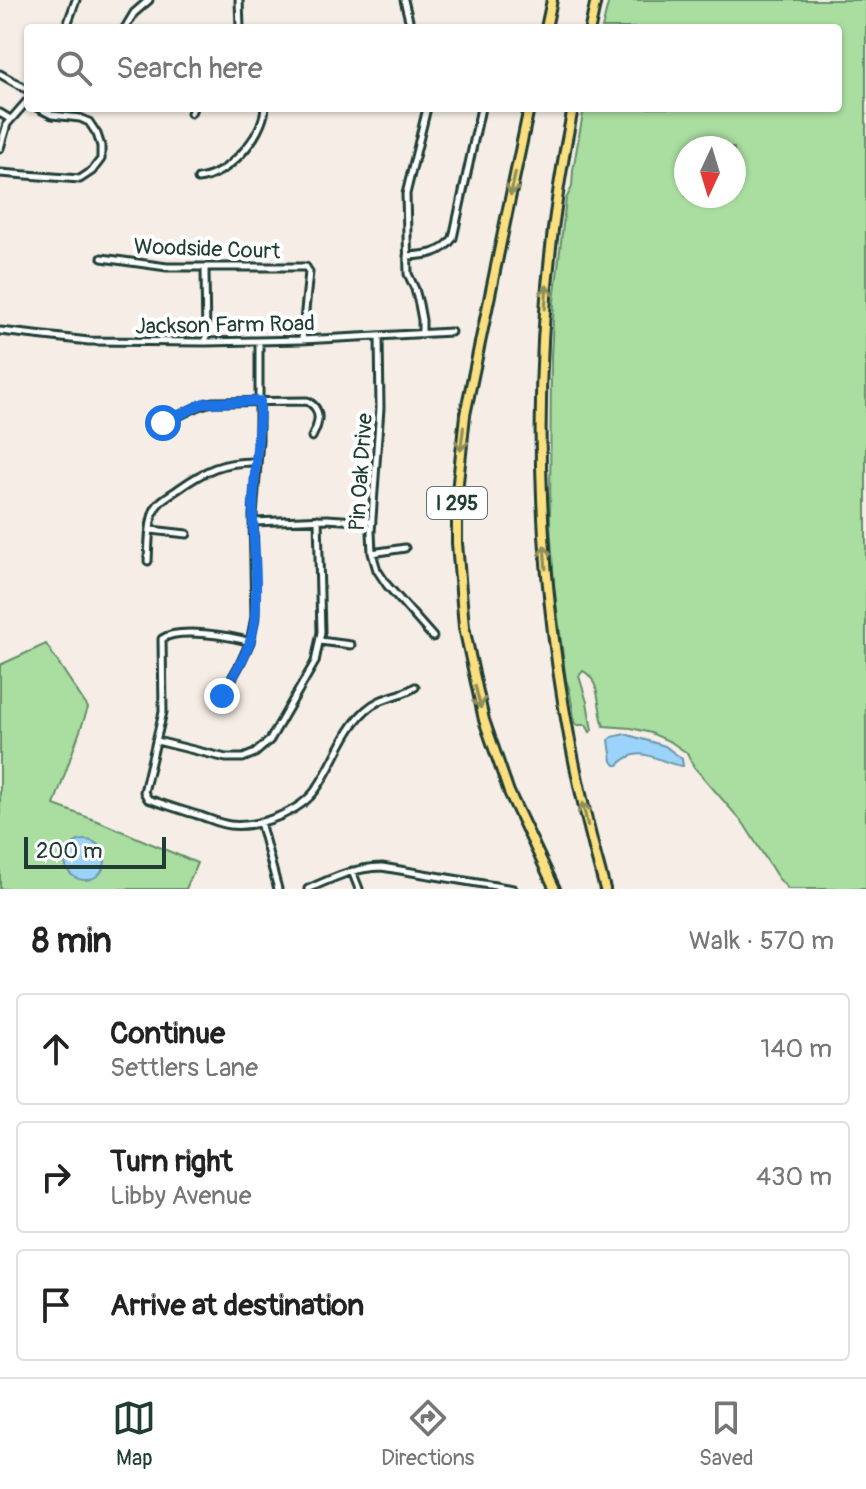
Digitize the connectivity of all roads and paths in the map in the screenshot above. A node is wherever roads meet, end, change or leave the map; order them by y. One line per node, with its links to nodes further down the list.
1 (76, 0): 7 (street)
2 (149, 0): 8 (street)
3 (239, 0): 9 (street)
4 (404, 0): 10 (street)
5 (552, 0): 11 (highway)
6 (596, 0): 12 (highway)
7 (67, 24)
8 (127, 24)
9 (240, 24)
10 (410, 24)
11 (547, 24)
12 (591, 24)
13 (0, 74): 14 (street)
14 (24, 88)
15 (24, 104): 23 (street)
16 (46, 112): 26 (street)
17 (264, 112): 27 (street)
18 (426, 112): 28 (street)
19 (480, 112): 28 (street)
20 (528, 112): 63 (highway, I 295, one-way to 63)
21 (572, 112): 64 (highway, one-way to 21)
22 (0, 113): 23 (street)
23 (10, 119): 24 (street)
24 (3, 125): 25 (street)
25 (0, 148)
26 (0, 173)
27 (198, 179)
28 (407, 256): 33 (street)
29 (102, 258): 30 (street, Woodside Court)
30 (205, 268): 35 (street, Woodside Court); 36 (street)
31 (0, 331): 36 (street, Jackson Farm Road)
32 (451, 332): 33 (street, Jackson Farm Road)
33 (422, 334): 34 (street, Jackson Farm Road)
34 (379, 336): 35 (street, Jackson Farm Road); 44 (street, Pin Oak Drive)
35 (302, 340): 37 (street, Jackson Farm Road)
36 (206, 342): 37 (street, Jackson Farm Road)
37 (259, 342): 38 (street)
38 (260, 401): 39 (street); 40 (street); 41 (street)
39 (163, 423)
40 (312, 437)
41 (257, 462): 43 (street); 45 (street)
42 (318, 519): 43 (street); 44 (street); 51 (street)
43 (254, 522): 52 (street)
44 (372, 522): 48 (street, Pin Oak Drive)
45 (151, 530): 46 (street); 49 (street)
46 (187, 534)
47 (405, 548): 48 (street)
48 (372, 553): 50 (street, Pin Oak Drive)
49 (148, 561)
50 (433, 637)
51 (320, 641): 53 (street); 56 (street)
52 (250, 642): 55 (street); 56 (street)
53 (351, 645)
54 (415, 687): 57 (street)
55 (222, 696)
56 (157, 741): 57 (street)
57 (260, 822): 59 (street)
58 (352, 871): 60 (street); 61 (street); 62 (street)
59 (278, 889)
60 (308, 889)
61 (359, 889)
62 (513, 889)
63 (555, 889)
64 (605, 889)

